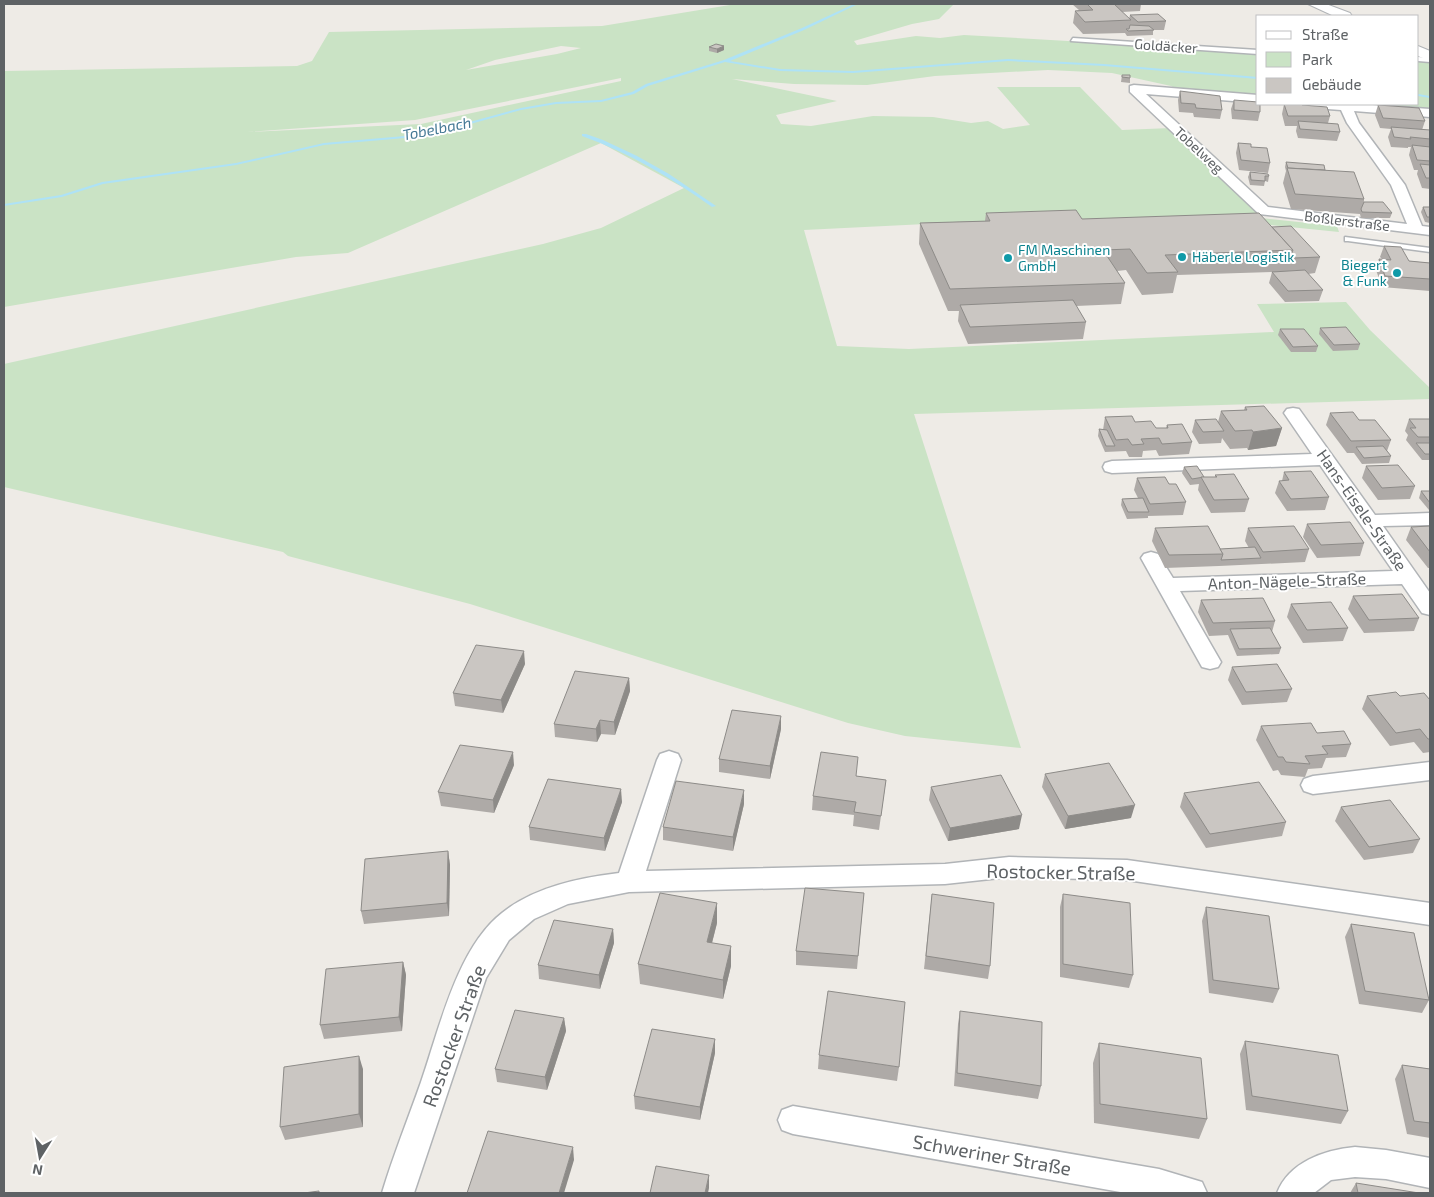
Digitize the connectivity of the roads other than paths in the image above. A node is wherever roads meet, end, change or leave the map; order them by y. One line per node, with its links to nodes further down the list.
1 (1314, 4): 2 (street)
2 (1342, 15)
3 (1074, 40): 5 (lane, Goldäcker)
4 (1419, 51): 6 (street)
5 (1256, 52)
6 (1430, 58)
7 (1256, 99): 11 (street, Tobelweg)
8 (1330, 105): 9 (street)
9 (1346, 106): 10 (street); 12 (street)
10 (1430, 113)
11 (1264, 211): 12 (street, Boßlerstraße)
12 (1416, 229): 13 (street, Boßlerstraße)
13 (1430, 231)
14 (1348, 239): 15 (lane)
15 (1430, 250)
16 (1293, 413): 17 (street, Hans-Eisele-Straße)
17 (1326, 459): 18 (street); 20 (street, Hans-Eisele-Straße)
18 (1112, 467)
19 (1430, 519): 20 (street)
20 (1369, 521): 22 (street, Hans-Eisele-Straße)
21 (1151, 558): 23 (street)
22 (1408, 577): 23 (street, Anton-Nägele-Straße); 24 (street, Hans-Eisele-Straße)
23 (1166, 585): 25 (street)
24 (1430, 608)
25 (1210, 662)
26 (669, 760): 29 (street)
27 (1430, 771): 28 (street)
28 (1313, 785)
29 (629, 882): 30 (street, Rostocker Straße); 33 (street, Rostocker Straße)
30 (1430, 914)
31 (793, 1120): 34 (street, Schweriner Straße)
32 (1430, 1173): 35 (street)
33 (398, 1193)
34 (1191, 1193)
35 (1293, 1193)

